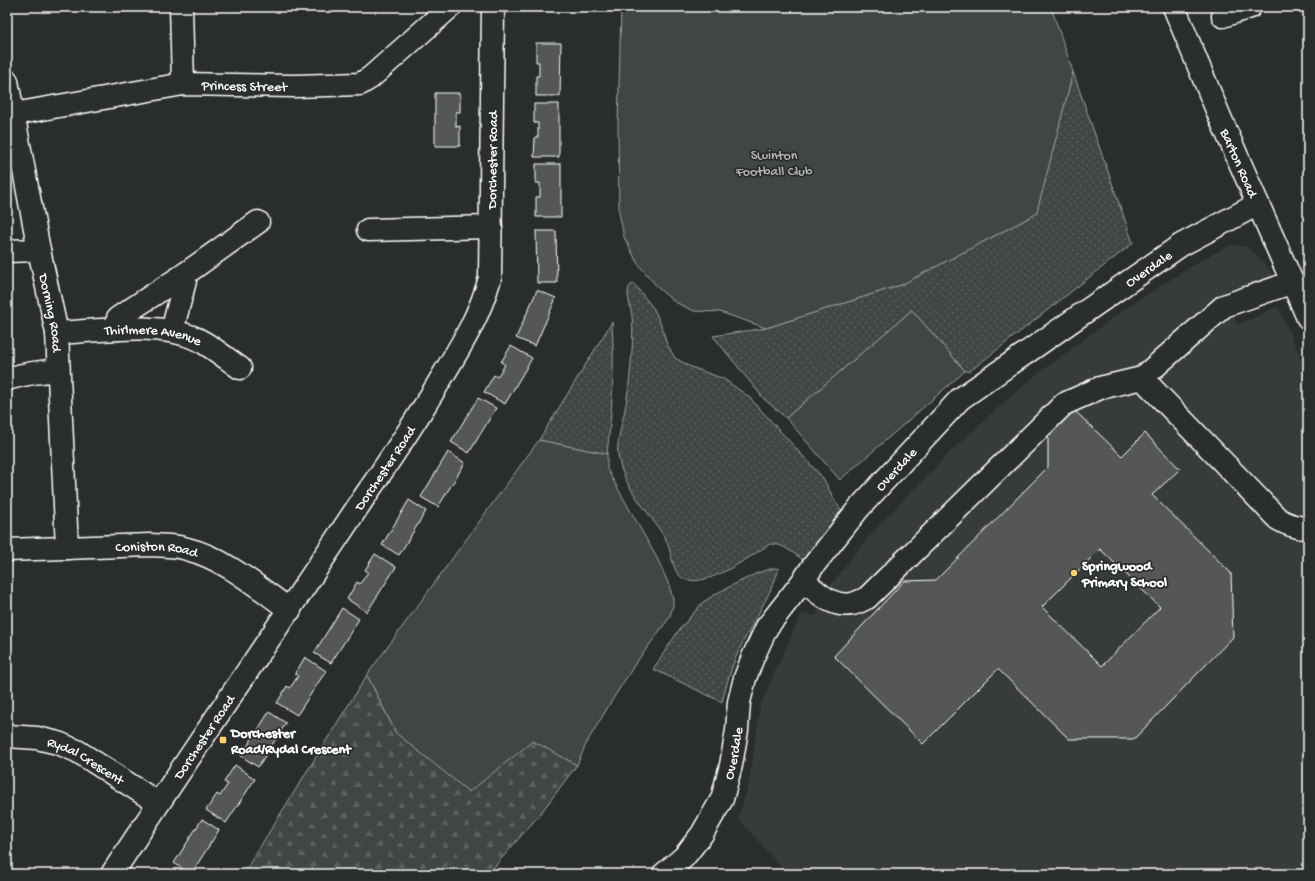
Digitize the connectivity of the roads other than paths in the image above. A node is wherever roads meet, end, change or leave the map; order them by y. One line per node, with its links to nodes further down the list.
1 (181, 7): 8 (street)
2 (450, 7): 8 (street, Princess Street)
3 (493, 7): 12 (street, Dorchester Road)
4 (1174, 7): 10 (street, Barton Road)
5 (1250, 7): 6 (street)
6 (1223, 16)
7 (7, 81): 9 (street, Dorning Road)
8 (183, 84): 9 (street, Princess Street)
9 (14, 114): 14 (street, Dorning Road)
10 (1258, 204): 17 (street, Barton Road); 29 (street, Overdale)
11 (258, 222): 16 (street)
12 (491, 227): 13 (street); 30 (street, Dorchester Road)
13 (368, 230)
14 (39, 250): 15 (street); 21 (street, Dorning Road)
15 (7, 251)
16 (185, 274): 19 (street); 20 (street)
17 (1292, 282): 18 (street, Barton Road); 24 (street)
18 (1308, 318)
19 (118, 329): 20 (street, Thirlmere Avenue); 21 (street, Thirlmere Avenue)
20 (172, 331): 22 (street, Thirlmere Avenue)
21 (57, 333): 23 (street, Dorning Road)
22 (240, 368)
23 (57, 370): 25 (street); 27 (street, Dorning Road)
24 (1142, 378): 26 (street); 29 (street)
25 (7, 379)
26 (1308, 528)
27 (67, 548): 28 (street, Coniston Road); 30 (street, Coniston Road)
28 (7, 550)
29 (803, 581): 33 (street, Overdale)
30 (290, 610): 32 (street, Dorchester Road)
31 (7, 736): 32 (street, Rydal Crescent)
32 (158, 803): 34 (street, Dorchester Road)
33 (683, 865): 35 (street, Overdale)
34 (112, 874)
35 (664, 874)

